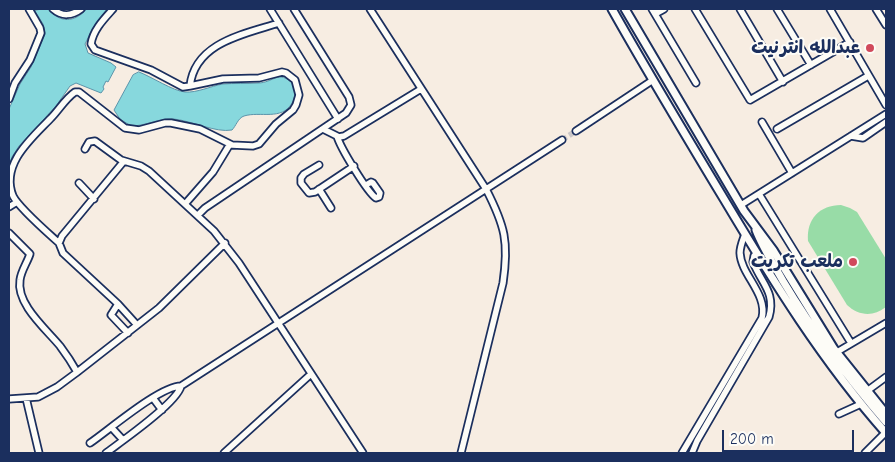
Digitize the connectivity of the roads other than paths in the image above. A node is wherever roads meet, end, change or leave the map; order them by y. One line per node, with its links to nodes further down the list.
1 (29, 9): 28 (street)
2 (54, 9): 3 (street)
3 (81, 9)
4 (113, 9): 26 (street)
5 (270, 9): 17 (street)
6 (294, 9): 31 (street)
7 (370, 9): 27 (street)
8 (612, 9): 23 (main road)
9 (625, 9): 21 (main road)
10 (664, 9): 16 (street)
11 (695, 9): 24 (street)
12 (740, 9): 24 (street)
13 (778, 9): 20 (street)
14 (876, 9): 18 (street)
15 (833, 10): 19 (street)
16 (654, 11): 25 (street)
17 (279, 23): 26 (street); 31 (street)
18 (886, 25)
19 (850, 42): 20 (street); 22 (street)
20 (811, 65): 24 (street)
21 (659, 69): 23 (main road); 54 (main road)
22 (868, 76): 29 (street); 35 (street)
23 (651, 78): 36 (street); 60 (main road)
24 (783, 82)
25 (696, 83)
26 (190, 86): 40 (street)
27 (421, 89): 37 (street); 49 (street)
28 (9, 98)
29 (886, 105)
30 (886, 114): 38 (street)
31 (335, 121): 34 (street); 37 (street)
32 (762, 122): 45 (street)
33 (886, 122): 38 (street)
34 (324, 129): 37 (street); 57 (street)
35 (778, 129)
36 (576, 131)
37 (336, 135): 44 (street)
38 (851, 136): 45 (street)
39 (562, 140): 49 (street)
40 (230, 144): 52 (street); 53 (street)
41 (85, 149): 42 (street)
42 (124, 162): 51 (street); 53 (street)
43 (319, 165): 48 (street)
44 (354, 166): 47 (street); 48 (street)
45 (792, 173): 50 (street)
46 (79, 183): 51 (street)
47 (366, 185)
48 (320, 189): 56 (street)
49 (486, 189): 65 (street); 94 (street)
50 (759, 194): 54 (street); 70 (street)
51 (94, 199): 61 (street)
52 (17, 202): 55 (street); 61 (street)
53 (185, 204): 57 (street)
54 (741, 205): 58 (main road)
55 (9, 207)
56 (331, 208)
57 (198, 215): 62 (street)
58 (752, 222): 71 (main road); 84 (main road)
59 (9, 233): 72 (street)
60 (745, 234): 63 (main road); 95 (street)
61 (59, 243): 64 (street)
62 (225, 243): 65 (street); 67 (street)
63 (757, 253): 80 (main road); 96 (street)
64 (118, 304): 67 (street); 69 (street)
65 (277, 322): 73 (street); 75 (street)
66 (884, 324): 68 (street); 70 (street)
67 (137, 325): 69 (street)
68 (886, 331)
69 (128, 333): 72 (street)
70 (851, 343): 71 (street)
71 (837, 352): 76 (main road)
72 (77, 372): 77 (street)
73 (311, 374): 92 (street); 93 (street)
74 (886, 377): 76 (street)
75 (181, 386): 78 (street); 81 (street)
76 (867, 391): 83 (main road)
77 (26, 398): 79 (street); 89 (street)
78 (153, 398): 81 (street); 85 (street)
79 (9, 399)
80 (861, 404): 82 (street); 86 (main road)
81 (162, 410): 87 (street)
82 (839, 414)
83 (886, 414)
84 (886, 422)
85 (112, 428): 87 (street); 88 (street)
86 (886, 433): 97 (street)
87 (120, 442): 90 (street); 91 (street)
88 (90, 444)
89 (39, 453)
90 (106, 453)
91 (120, 453)
92 (224, 453)
93 (363, 453)
94 (461, 453)
95 (682, 453)
96 (692, 453)
97 (865, 453)

